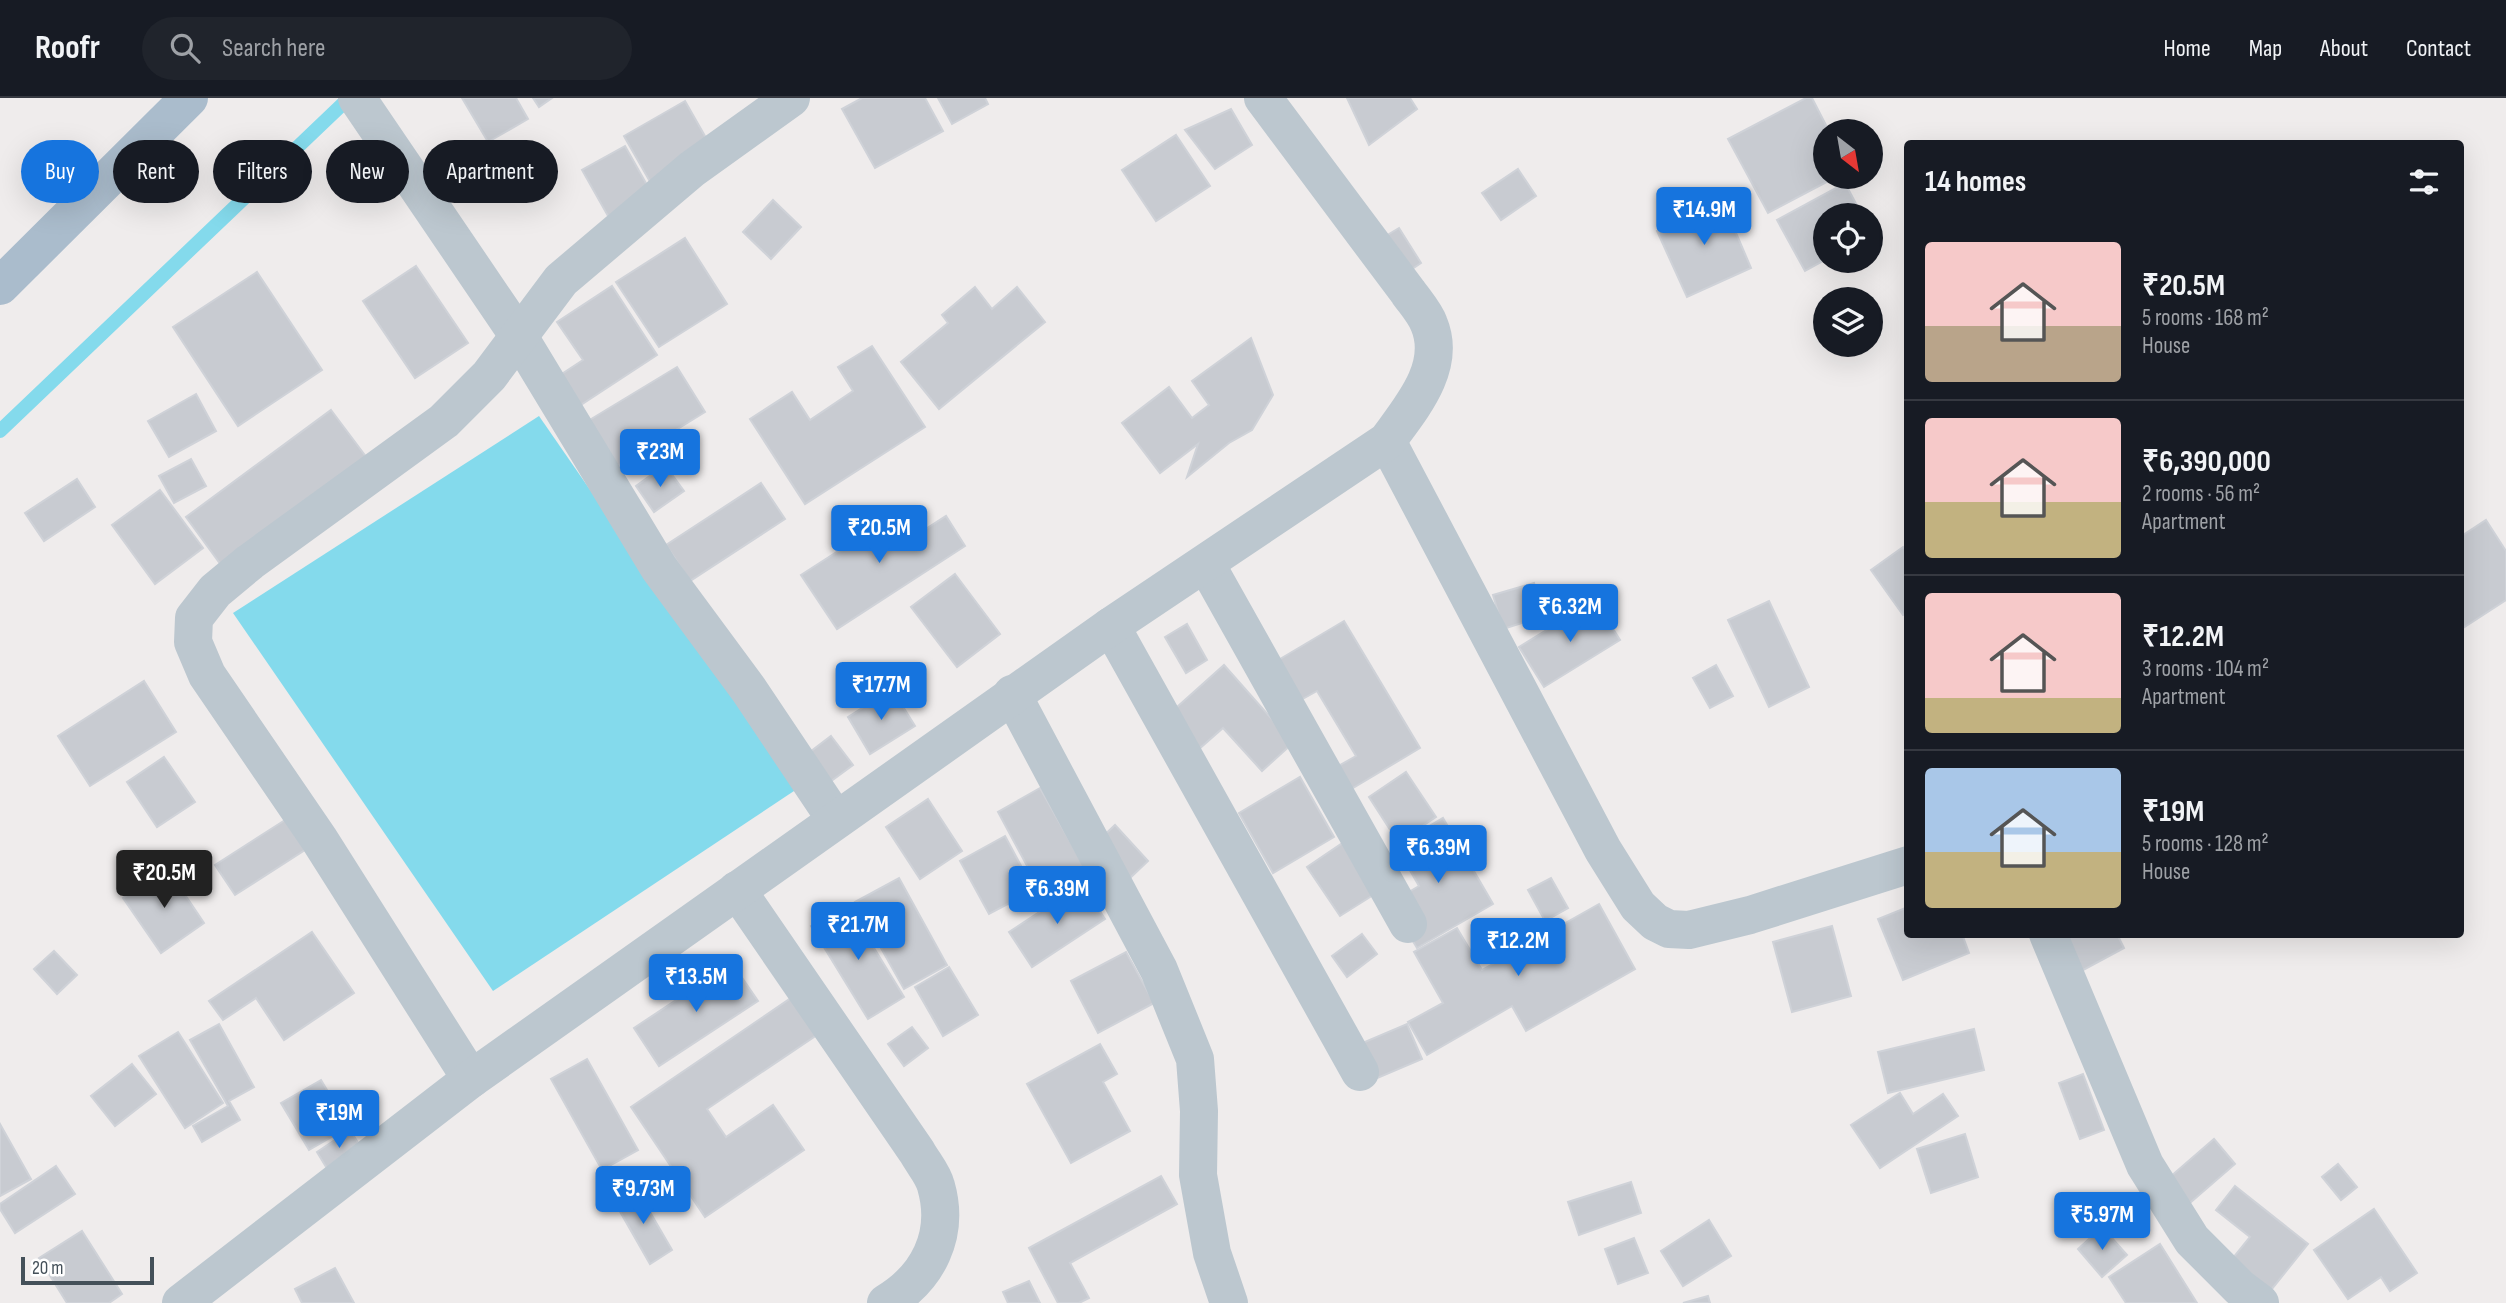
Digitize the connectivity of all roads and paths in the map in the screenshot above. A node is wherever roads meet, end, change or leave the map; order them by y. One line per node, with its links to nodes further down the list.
1 (189, 98): 5 (main road)
2 (792, 98): 6 (street)
3 (1263, 98): 7 (street)
4 (362, 105): 6 (street)
5 (0, 286)
6 (518, 335): 11 (street); 17 (street)
7 (1387, 441): 8 (street); 12 (street)
8 (1206, 564): 9 (street); 14 (street)
9 (1111, 625): 10 (street); 16 (street)
10 (1012, 694): 11 (street); 20 (street)
11 (836, 820): 13 (street)
12 (1904, 866)
13 (737, 890): 17 (street); 19 (street)
14 (1408, 924)
15 (2051, 938): 21 (street)
16 (1360, 1072)
17 (471, 1079): 18 (street)
18 (181, 1303)
19 (887, 1303)
20 (1229, 1303)
21 (2260, 1303)

